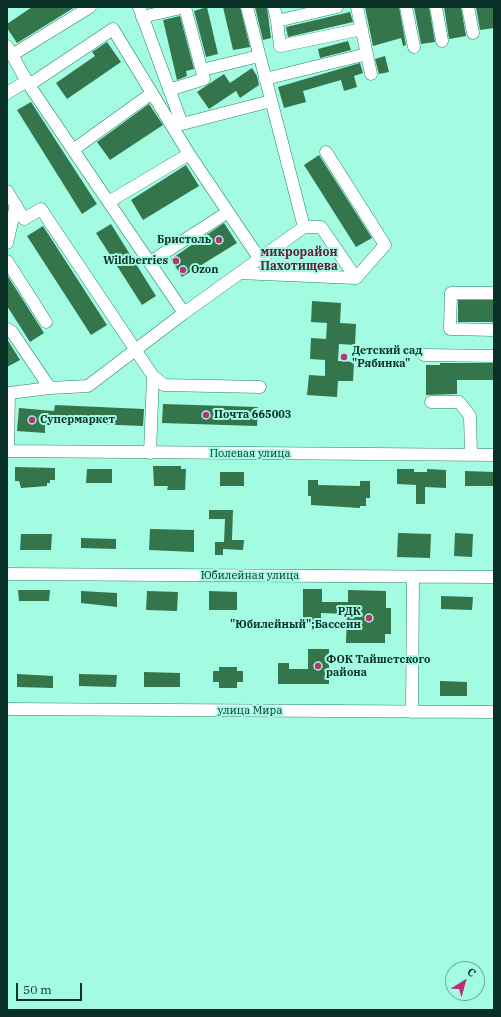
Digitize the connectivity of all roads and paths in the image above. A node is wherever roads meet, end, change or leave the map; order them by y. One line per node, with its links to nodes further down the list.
1 (90, 7): 16 (street)
2 (185, 7): 10 (street); 19 (street)
3 (246, 7): 18 (street)
4 (274, 7): 11 (street)
5 (337, 7): 11 (street)
6 (357, 7): 12 (street)
7 (406, 7): 15 (street)
8 (436, 7): 14 (street)
9 (468, 7): 13 (street)
10 (140, 12): 23 (street)
11 (277, 21): 12 (street)
12 (362, 29): 17 (street)
13 (473, 33)
14 (442, 40)
15 (414, 47)
16 (10, 51): 22 (street)
17 (367, 54): 20 (street); 21 (street)
18 (259, 56): 19 (street); 21 (street)
19 (202, 70): 23 (street)
20 (371, 74)
21 (265, 79): 26 (street)
22 (28, 83): 24 (street); 25 (street); 27 (street)
23 (169, 90): 26 (street)
24 (7, 93)
25 (152, 93): 27 (street); 29 (street)
26 (271, 101): 34 (street)
27 (73, 150): 31 (street)
28 (326, 152): 40 (street)
29 (189, 154): 31 (street); 33 (street)
30 (7, 192): 32 (street)
31 (110, 201): 38 (street)
32 (16, 205): 35 (street); 46 (street)
33 (228, 212): 36 (street); 38 (street)
34 (304, 227): 36 (street); 40 (street)
35 (8, 236)
36 (259, 258): 39 (street)
37 (7, 261): 43 (street)
38 (150, 262): 42 (street)
39 (239, 273): 40 (street); 42 (street)
40 (356, 278)
41 (494, 293): 45 (street)
42 (184, 313): 46 (street)
43 (46, 322)
44 (7, 329): 51 (street)
45 (494, 330)
46 (136, 349): 49 (street); 51 (street)
47 (424, 355): 48 (street)
48 (494, 356)
49 (153, 376): 50 (street); 54 (street)
50 (260, 387)
51 (50, 388): 53 (street)
52 (432, 402): 55 (street)
53 (8, 452): 54 (street, Полевая улица)
54 (150, 453): 55 (street, Полевая улица)
55 (471, 455): 56 (street, Полевая улица)
56 (494, 455)
57 (7, 574): 58 (street, Юбилейная улица)
58 (413, 577): 59 (street, Юбилейная улица); 61 (street)
59 (494, 577)
60 (7, 710): 61 (street, улица Мира)
61 (412, 712): 62 (street, улица Мира)
62 (494, 712)

